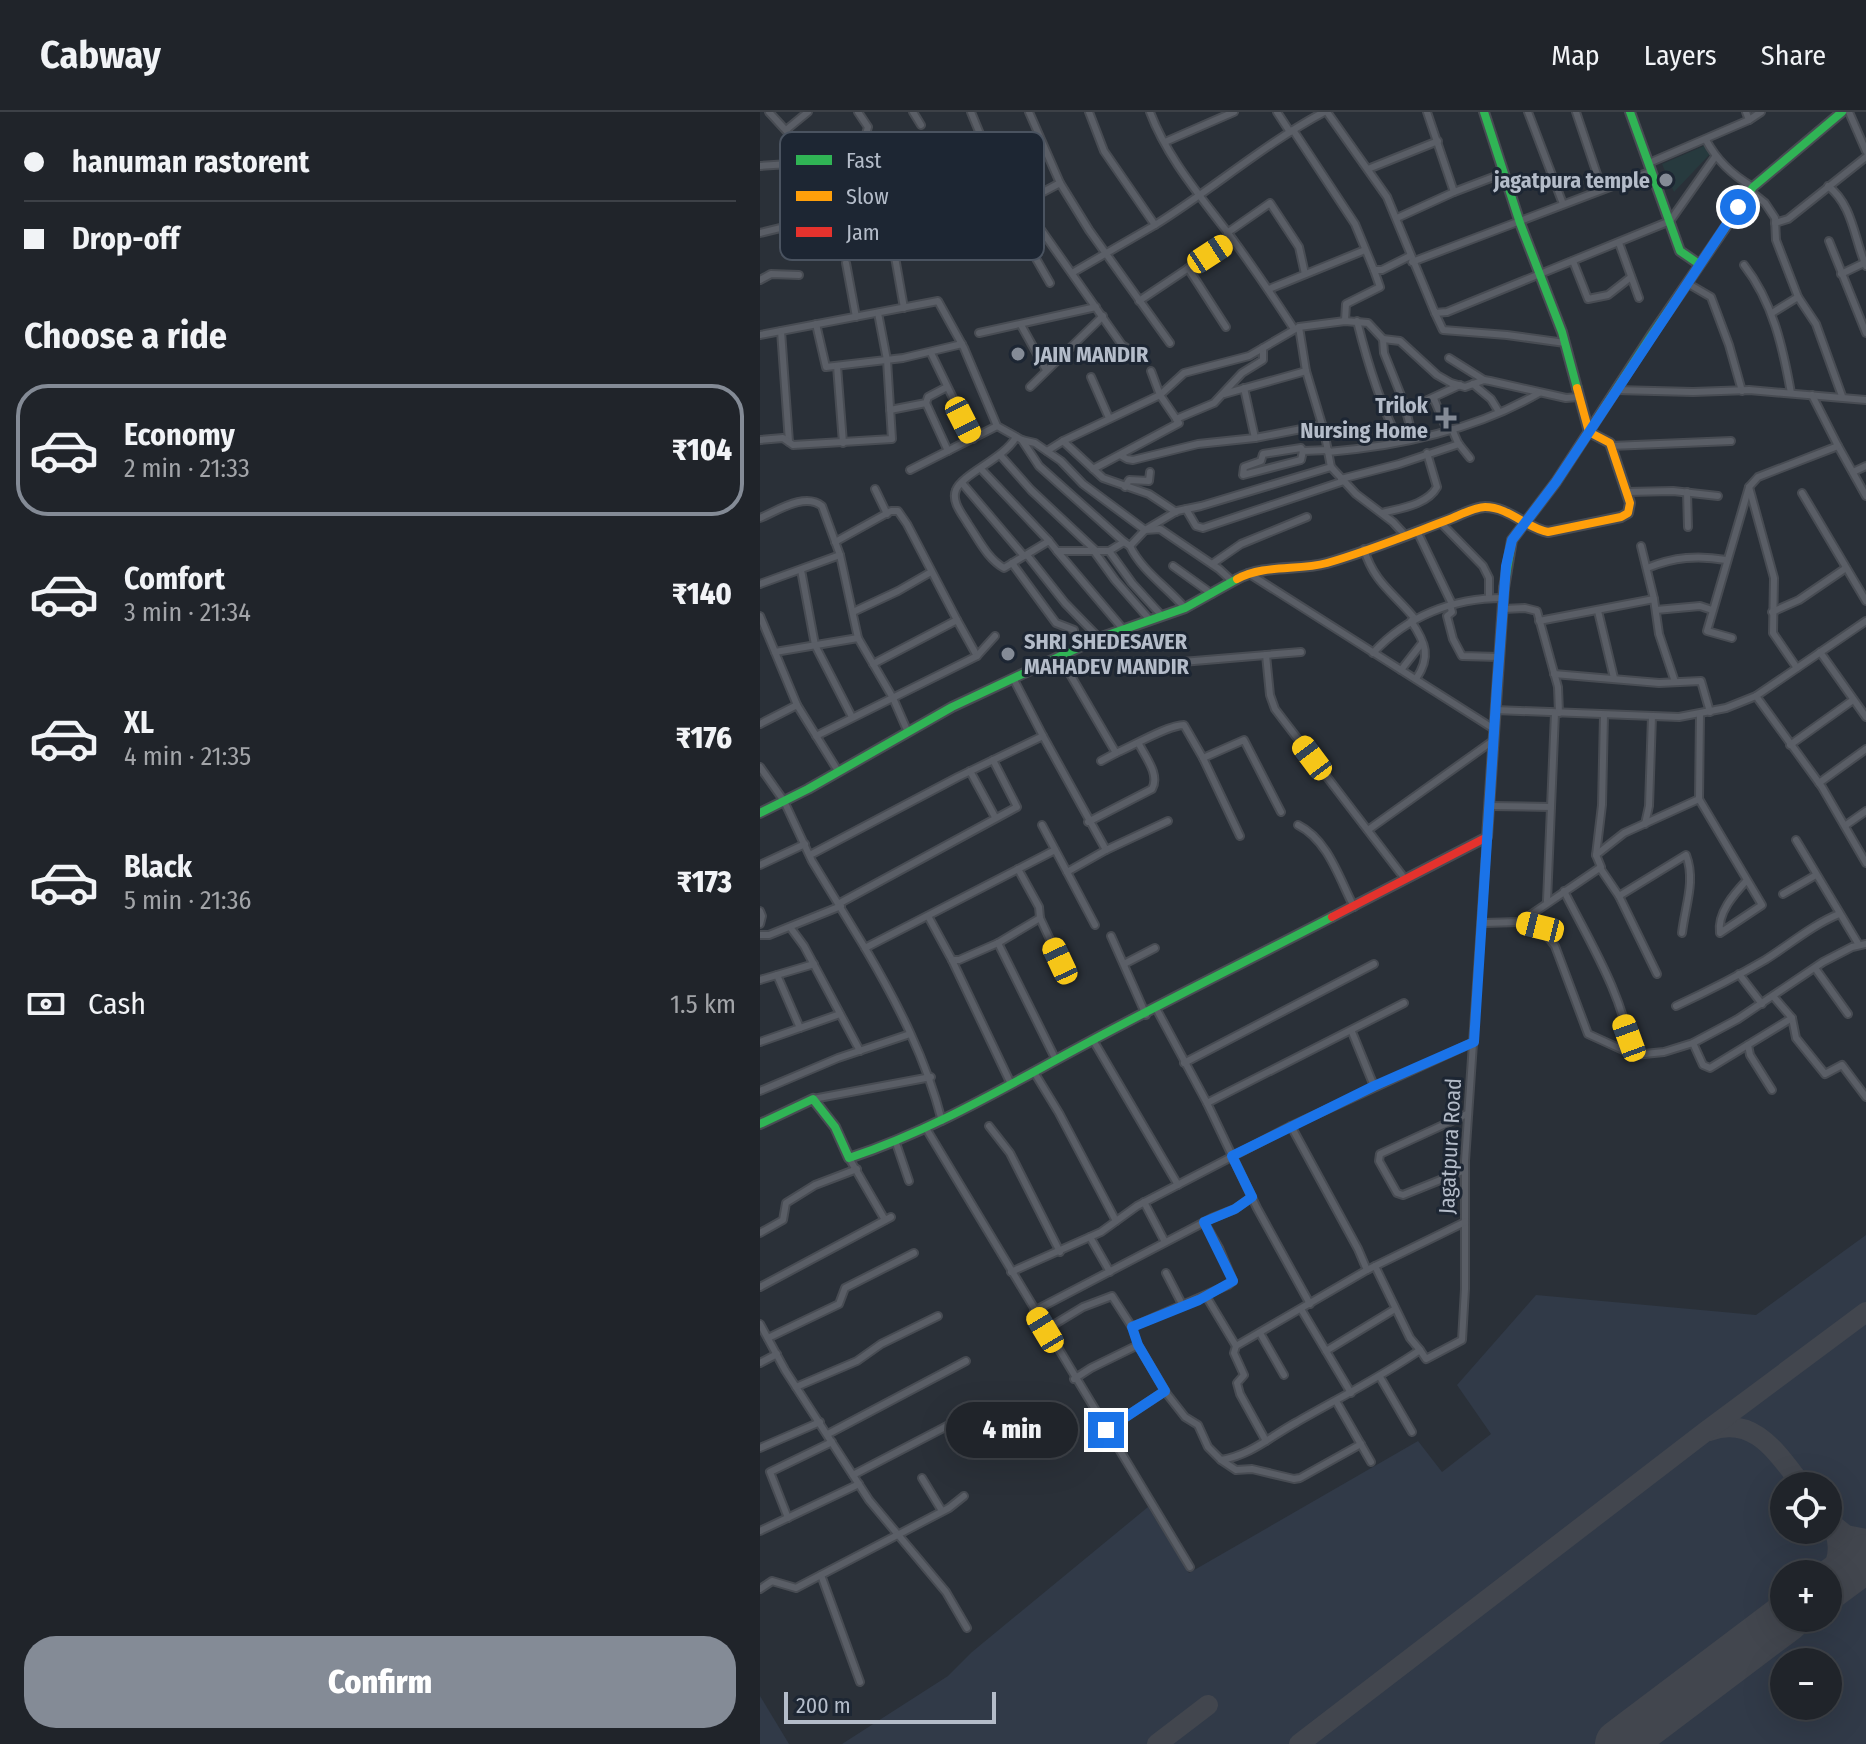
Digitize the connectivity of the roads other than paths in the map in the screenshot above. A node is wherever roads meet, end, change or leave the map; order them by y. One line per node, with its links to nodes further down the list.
1 (769, 112): 23 (street)
2 (808, 112): 23 (street)
3 (858, 112): 25 (street)
4 (913, 112): 22 (street)
5 (971, 112): 26 (street)
6 (1029, 112): 27 (street)
7 (1089, 112): 52 (street)
8 (1150, 112): 30 (street)
9 (1234, 112): 30 (street)
10 (1277, 112): 24 (street)
11 (1326, 112): 24 (street); 38 (street)
12 (1427, 112): 29 (street)
13 (1484, 112): 39 (street)
14 (1528, 112): 47 (street)
15 (1576, 112): 42 (street)
16 (1630, 112): 37 (street)
17 (1746, 112): 21 (street)
18 (1761, 112): 21 (street)
19 (1842, 112): 43 (street, Jagatpura Road)
20 (1849, 112): 32 (street)
21 (1749, 120): 28 (street)
22 (921, 125)
23 (786, 130)
24 (1292, 131): 46 (street); 60 (street)
25 (867, 132)
26 (979, 132)
27 (1038, 132)
28 (1706, 140): 33 (street); 37 (street)
29 (1438, 141): 38 (street); 45 (street)
30 (1165, 142): 46 (street)
31 (1044, 146): 40 (street)
32 (1866, 151)
33 (1715, 157): 43 (street); 50 (street)
34 (1866, 157): 41 (street)
35 (780, 165): 36 (street)
36 (760, 166)
37 (1651, 167): 42 (street); 50 (street)
38 (1368, 169): 48 (street)
39 (1504, 173): 45 (street); 49 (street)
40 (1060, 183): 44 (street); 61 (street)
41 (1828, 186): 51 (street); 68 (street)
42 (1602, 189): 47 (street)
43 (1752, 189): 51 (street); 67 (street, Jagatpura Road)
44 (1044, 192)
45 (1454, 192): 48 (street)
46 (1201, 197): 52 (street); 55 (street)
47 (1563, 204): 49 (street)
48 (1397, 218): 62 (street)
49 (1519, 219): 62 (street); 76 (street)
50 (1670, 221): 59 (street); 67 (street)
51 (1775, 223): 82 (street)
52 (1155, 225): 61 (street)
53 (780, 228): 54 (street)
54 (760, 233)
55 (1227, 233): 57 (street); 73 (street)
56 (1044, 234): 72 (street)
57 (1232, 239): 70 (street); 81 (street)
58 (1829, 241): 74 (street)
59 (1619, 243): 65 (street); 77 (street)
60 (1365, 250): 71 (street); 73 (street)
61 (1107, 255): 72 (street); 84 (street)
62 (1411, 259): 71 (street); 88 (street)
63 (896, 260): 86 (street)
64 (1037, 260): 79 (street)
65 (1573, 261): 76 (street); 77 (street)
66 (846, 263): 91 (street)
67 (1699, 264): 80 (street, Jagatpura Road)
68 (1865, 264): 74 (street)
69 (1744, 265): 89 (street)
70 (1188, 268): 84 (street); 96 (street)
71 (1374, 270): 92 (street)
72 (1072, 273): 85 (street)
73 (1305, 274): 81 (street)
74 (1841, 274): 100 (street)
75 (799, 275): 78 (street)
76 (1540, 275): 88 (street); 104 (street)
77 (1631, 277): 83 (street)
78 (760, 280)
79 (1050, 283)
80 (1687, 283): 122 (street, Jagatpura Road); 123 (street)
81 (1269, 289): 97 (street)
82 (1798, 297): 89 (street); 129 (street)
83 (1639, 298)
84 (1139, 301): 103 (street)
85 (1096, 307): 90 (street); 95 (street)
86 (904, 308): 87 (street); 105 (street)
87 (878, 313): 91 (street); 110 (street)
88 (1435, 313): 104 (street)
89 (1772, 313): 125 (street)
90 (1103, 316): 108 (street); 112 (street)
91 (856, 317): 94 (street)
92 (1345, 321): 93 (street); 97 (street)
93 (1357, 321): 102 (street); 149 (street)
94 (816, 324): 98 (street); 111 (street)
95 (1021, 325): 99 (street); 112 (street)
96 (1226, 327)
97 (1296, 328): 106 (street); 114 (street)
98 (781, 331): 101 (street); 151 (street)
99 (979, 333)
100 (1866, 333)
101 (760, 335)
102 (1383, 339): 118 (street); 145 (street)
103 (1170, 343)
104 (1565, 343): 130 (street)
105 (962, 344): 107 (street); 140 (street)
106 (1263, 348): 126 (street); 127 (street)
107 (931, 353): 110 (street); 119 (street)
108 (1142, 358)
109 (1449, 358): 116 (street)
110 (887, 360): 111 (street); 135 (street)
111 (837, 366): 152 (street)
112 (1046, 370): 120 (street)
113 (1151, 371): 127 (street)
114 (1306, 371): 121 (street); 139 (street)
115 (1091, 377): 137 (street)
116 (1484, 380): 117 (street); 124 (street)
117 (1473, 384): 118 (street); 136 (street)
118 (1460, 385): 131 (street)
119 (947, 387): 133 (street); 146 (street)
120 (1030, 387)
121 (1244, 388): 126 (street); 144 (street)
122 (1616, 390): 123 (street); 142 (street, Jagatpura Road)
123 (1742, 391): 125 (street)
124 (1539, 393): 130 (street); 136 (street)
125 (1791, 393): 128 (street)
126 (1224, 394): 138 (street)
127 (1160, 395): 137 (street); 138 (street)
128 (1812, 395): 129 (street); 155 (street)
129 (1842, 396): 132 (street)
130 (1578, 397): 142 (street)
131 (1434, 399): 134 (street); 141 (street)
132 (1866, 400)
133 (926, 403): 135 (street); 156 (street)
134 (1421, 403)
135 (890, 410): 152 (street)
136 (1499, 412): 141 (street)
137 (1109, 418): 148 (street)
138 (1176, 419): 162 (street)
139 (1322, 425): 144 (street); 159 (street)
140 (997, 426): 143 (street); 146 (street)
141 (1449, 430): 145 (street); 153 (street)
142 (1589, 432): 154 (street); 187 (street, Jagatpura Road)
143 (1019, 438): 157 (street); 161 (street); 195 (street)
144 (1255, 438): 162 (street)
145 (1413, 438): 149 (street)
146 (973, 439): 156 (street)
147 (760, 440): 151 (street)
148 (1063, 441): 157 (street); 167 (street)
149 (1399, 441): 159 (street)
150 (1731, 441): 154 (street)
151 (789, 442): 152 (street)
152 (843, 443)
153 (1459, 444): 160 (street); 163 (street)
154 (1611, 446): 176 (street)
155 (1838, 446): 170 (street); 174 (street)
156 (948, 451): 168 (street)
157 (1047, 451): 190 (street)
158 (1303, 451): 158 (street); 159 (street)
159 (1328, 451): 165 (street)
160 (1427, 453): 171 (street); 183 (street)
161 (1000, 455): 166 (street); 199 (street)
162 (1120, 455): 167 (street)
163 (1470, 458)
164 (1866, 466): 170 (street)
165 (1331, 467): 171 (street); 181 (street)
166 (981, 469): 172 (street); 193 (street)
167 (1093, 469): 173 (street)
168 (910, 470)
169 (1150, 472): 173 (street)
170 (1853, 472): 180 (street)
171 (1342, 480): 181 (street); 183 (street)
172 (962, 483): 202 (street); 204 (street)
173 (1125, 487): 182 (street)
174 (1749, 487): 203 (street); 226 (street)
175 (875, 489): 184 (street)
176 (1627, 492): 177 (street); 187 (street)
177 (1687, 492): 179 (street); 189 (street)
178 (1802, 493): 208 (street)
179 (1718, 496)
180 (1866, 496)
181 (1186, 509): 182 (street)
182 (1176, 512): 190 (street)
183 (1382, 513): 192 (street)
184 (887, 514): 194 (street); 210 (street)
185 (1307, 517): 205 (street)
186 (760, 518): 194 (street)
187 (1525, 521): 188 (street); 216 (street, Jagatpura Road)
188 (1441, 523): 191 (street); 215 (street)
189 (1688, 527)
190 (1145, 530): 195 (street); 205 (street)
191 (1417, 531): 192 (street); 219 (street)
192 (1404, 534): 197 (street)
193 (1049, 541): 198 (street); 202 (street)
194 (835, 542): 201 (street)
195 (1127, 544): 200 (street); 220 (street)
196 (1641, 546): 207 (street)
197 (1364, 549): 211 (street); 231 (street)
198 (1057, 551): 199 (street); 234 (street)
199 (1095, 551): 200 (street); 230 (street)
200 (1109, 551): 228 (street)
201 (840, 555): 209 (street); 225 (street)
202 (1026, 555): 204 (street); 240 (street)
203 (1726, 560): 207 (street); 223 (street)
204 (1012, 563): 235 (street)
205 (1212, 564): 212 (street)
206 (1173, 566): 214 (street)
207 (1647, 568): 217 (street)
208 (1846, 568): 218 (street); 226 (street)
209 (801, 570): 213 (street); 242 (street)
210 (931, 572): 225 (street); 229 (street)
211 (1248, 573): 212 (street); 246 (street)
212 (1232, 581): 214 (street)
213 (760, 584)
214 (1212, 594): 220 (street)
215 (1489, 598): 216 (street); 219 (street)
216 (1503, 598): 221 (street, Jagatpura Road)
217 (1654, 599): 222 (street); 224 (street)
218 (1866, 601)
219 (1451, 604): 231 (street); 250 (street)
220 (1185, 608): 228 (street)
221 (1503, 609): 232 (street); 250 (street, Jagatpura Road)
222 (1656, 610): 223 (street); 259 (street)
223 (1712, 610): 239 (street)
224 (1598, 611): 232 (street); 257 (street)
225 (853, 612): 238 (street)
226 (1772, 612): 253 (street)
227 (760, 616): 243 (street)
228 (1162, 616): 230 (street)
229 (957, 620): 249 (street); 252 (street)
230 (1150, 620): 234 (street)
231 (1413, 620): 241 (street); 246 (street)
232 (1539, 621): 255 (street)
233 (1863, 623): 236 (street); 245 (street)
234 (1123, 629): 240 (street)
235 (1074, 630)
236 (1866, 633)
237 (995, 636): 249 (street)
238 (858, 638): 242 (street); 252 (street)
239 (1732, 638)
240 (1096, 640): 247 (street)
241 (1422, 643): 254 (street); 258 (street)
242 (815, 645): 243 (street); 270 (street)
243 (775, 652): 263 (street)
244 (1301, 652): 248 (street)
245 (1820, 652): 253 (street); 262 (street)
246 (1373, 653): 254 (street)
247 (1064, 655): 256 (street); 281 (street)
248 (1266, 655): 251 (street); 303 (street)
249 (977, 656): 261 (street)
250 (1499, 657): 264 (street, Jagatpura Road)
251 (1170, 663)
252 (873, 664): 261 (street)
253 (1797, 668): 260 (street)
254 (1401, 670): 258 (street)
255 (1554, 674): 257 (street); 266 (street)
256 (1013, 678): 274 (street); 276 (street)
257 (1614, 678): 259 (street)
258 (1416, 679): 273 (street)
259 (1675, 682): 265 (street)
260 (1756, 696): 265 (street); 279 (street)
261 (893, 698): 270 (street); 274 (street)
262 (1853, 700): 271 (street); 279 (street)
263 (797, 705): 272 (street); 275 (street)
264 (1495, 710): 266 (street); 273 (street, Jagatpura Road)
265 (1710, 712): 267 (street)
266 (1557, 713): 268 (street); 292 (street)
267 (1700, 714): 269 (street); 289 (street)
268 (1604, 715): 269 (street); 311 (street)
269 (1652, 716): 299 (street)
270 (852, 717): 275 (street)
271 (1866, 717)
272 (760, 724)
273 (1494, 729): 277 (street, Jagatpura Road)
274 (907, 730): 286 (street)
275 (816, 736): 286 (street)
276 (1043, 736): 283 (street); 298 (street)
277 (1494, 740): 291 (street, Jagatpura Road); 303 (street)
278 (1139, 744): 281 (street); 282 (street); 298 (street)
279 (1790, 745): 288 (street)
280 (1866, 749): 288 (street)
281 (1116, 753): 284 (street)
282 (1203, 758): 294 (street); 304 (street)
283 (993, 760): 287 (street); 296 (street)
284 (1101, 761)
285 (760, 767): 290 (street)
286 (838, 771): 290 (street)
287 (970, 771): 296 (street); 310 (street)
288 (1819, 783): 302 (street)
289 (1699, 799): 299 (street); 319 (street)
290 (784, 801): 295 (street); 307 (street)
291 (1489, 806): 292 (street); 305 (street, Jagatpura Road)
292 (1551, 807): 323 (street)
293 (1866, 811): 302 (street)
294 (1281, 812)
295 (760, 813)
296 (995, 817): 324 (street)
297 (1168, 821): 309 (street)
298 (1088, 822): 309 (street)
299 (1645, 824): 311 (street)
300 (1042, 825): 308 (street)
301 (1298, 825): 325 (street)
302 (1846, 825): 312 (street)
303 (1368, 830): 318 (street)
304 (1240, 836)
305 (1487, 837): 318 (street); 331 (street, Jagatpura Road)
306 (1796, 840): 317 (street)
307 (805, 844): 310 (street); 313 (street)
308 (1055, 850): 315 (street); 316 (street)
309 (1106, 850): 316 (street)
310 (810, 855): 324 (street)
311 (1596, 855): 314 (street)
312 (1866, 863)
313 (760, 865)
314 (1600, 868): 320 (street); 322 (street)
315 (1018, 869): 328 (street); 329 (street)
316 (1067, 872): 333 (street)
317 (1816, 875): 321 (street); 327 (street)
318 (1405, 879): 325 (street)
319 (1747, 880): 319 (street)
320 (1564, 891): 323 (street); 370 (street)
321 (1783, 894)
322 (1619, 896): 335 (street); 348 (street)
323 (1547, 901): 330 (street)
324 (841, 904): 334 (street); 340 (street)
325 (1354, 907): 356 (street)
326 (760, 911): 332 (street)
327 (1839, 914): 339 (street); 349 (street)
328 (928, 916): 340 (street); 342 (street)
329 (1040, 918): 338 (street); 343 (street)
330 (1520, 922): 331 (street); 370 (street)
331 (1483, 923): 366 (street, Jagatpura Road)
332 (760, 924)
333 (1095, 925)
334 (790, 927): 336 (street); 344 (street)
335 (1682, 933)
336 (760, 935)
337 (1111, 936): 345 (street)
338 (998, 943): 342 (street); 371 (street)
339 (1863, 945): 347 (street)
340 (865, 948): 363 (street)
341 (1155, 948): 345 (street)
342 (952, 960): 375 (street)
343 (1060, 961)
344 (814, 964): 350 (street); 357 (street)
345 (1124, 964): 359 (street)
346 (1374, 964): 372 (street)
347 (1815, 968): 352 (street); 358 (street)
348 (1657, 974)
349 (1739, 974): 354 (street); 355 (street)
350 (777, 975): 351 (street); 361 (street)
351 (760, 980)
352 (1773, 996): 354 (street); 360 (street)
353 (1404, 1003): 362 (street)
354 (1762, 1004): 367 (street)
355 (1676, 1006)
356 (1157, 1010): 359 (street); 372 (street)
357 (840, 1014): 361 (street); 369 (street)
358 (1848, 1014)
359 (1146, 1015): 364 (street)
360 (1792, 1018): 368 (street); 379 (street)
361 (800, 1028): 365 (street)
362 (1352, 1032): 376 (street); 381 (street)
363 (910, 1034): 369 (street); 374 (street)
364 (1093, 1040): 371 (street); 394 (street)
365 (760, 1042)
366 (1474, 1042): 376 (street); 382 (street, Jagatpura Road)
367 (1693, 1043): 368 (street); 370 (street)
368 (1748, 1045): 377 (street)
369 (860, 1051): 378 (street)
370 (1631, 1053)
371 (1056, 1060): 373 (street)
372 (1184, 1063): 381 (street)
373 (1034, 1072): 375 (street); 397 (street)
374 (931, 1077): 380 (street); 383 (street)
375 (1011, 1084): 383 (street)
376 (1374, 1086): 386 (street)
377 (1772, 1090)
378 (760, 1091)
379 (1866, 1097)
380 (813, 1099): 384 (street); 390 (street)
381 (1207, 1103): 389 (street)
382 (1467, 1114): 392 (street, Jagatpura Road); 392 (street)
383 (942, 1121): 387 (street)
384 (760, 1124)
385 (989, 1126): 403 (street)
386 (1291, 1126): 389 (street); 406 (street)
387 (927, 1130): 388 (street); 407 (street)
388 (896, 1143): 390 (street); 393 (street)
389 (1232, 1156): 394 (street); 395 (street)
390 (849, 1158): 391 (street)
391 (857, 1169): 400 (street); 410 (street)
392 (1465, 1170): 399 (street, Jagatpura Road)
393 (909, 1181)
394 (1178, 1185): 396 (street)
395 (1252, 1197): 398 (street); 412 (street)
396 (1144, 1202): 397 (street); 402 (street)
397 (1116, 1221): 401 (street)
398 (1204, 1222): 402 (street); 411 (street)
399 (1465, 1222): 405 (street); 425 (street, Jagatpura Road)
400 (760, 1233)
401 (1090, 1237): 403 (street); 408 (street)
402 (1165, 1242): 408 (street)
403 (1060, 1252): 407 (street)
404 (914, 1253): 422 (street)
405 (1375, 1266): 406 (street); 415 (street)
406 (1367, 1270): 412 (street)
407 (1011, 1272): 416 (street)
408 (1110, 1272): 416 (street)
409 (1166, 1273): 413 (street)
410 (760, 1287)
411 (1206, 1296): 413 (street); 424 (street)
412 (1310, 1304): 414 (street)
413 (1183, 1306): 419 (street)
414 (1301, 1309): 421 (street); 426 (street)
415 (1395, 1309): 425 (street); 426 (street)
416 (1034, 1311): 420 (street)
417 (938, 1316): 433 (street)
418 (760, 1324): 422 (street)
419 (1132, 1327): 420 (street); 423 (street)
420 (1045, 1330): 432 (street)
421 (1260, 1333): 424 (street); 430 (street)
422 (768, 1338): 427 (street)
423 (1138, 1345): 432 (street); 434 (street)
424 (1236, 1346): 442 (street)
425 (1420, 1350): 431 (street)
426 (1326, 1351): 435 (street)
427 (777, 1354): 429 (street); 433 (street)
428 (966, 1361): 441 (street)
429 (760, 1363)
430 (1284, 1375)
431 (1380, 1377): 435 (street); 440 (street)
432 (1074, 1379): 439 (street)
433 (796, 1387): 438 (street)
434 (1165, 1391): 439 (street); 446 (street)
435 (1351, 1393): 436 (street)
436 (1336, 1401): 442 (street); 444 (street)
437 (970, 1414): 448 (street)
438 (820, 1422): 441 (street); 445 (street)
439 (1106, 1430): 456 (street)
440 (1412, 1432)
441 (828, 1434): 443 (street)
442 (1266, 1441): 446 (street)
443 (832, 1442): 448 (street); 453 (street)
444 (1361, 1444): 446 (street); 447 (street)
445 (760, 1448)
446 (1221, 1460)
447 (1371, 1462)
448 (853, 1475): 450 (street)
449 (922, 1478): 452 (street)
450 (859, 1484): 453 (street); 455 (street)
451 (964, 1496): 452 (street)
452 (942, 1511): 455 (street)
453 (788, 1518): 454 (street)
454 (760, 1531)
455 (897, 1534): 457 (street); 459 (street)
456 (1190, 1567)
457 (821, 1575): 458 (street); 460 (street)
458 (760, 1589)
459 (967, 1628)
460 (860, 1682)

